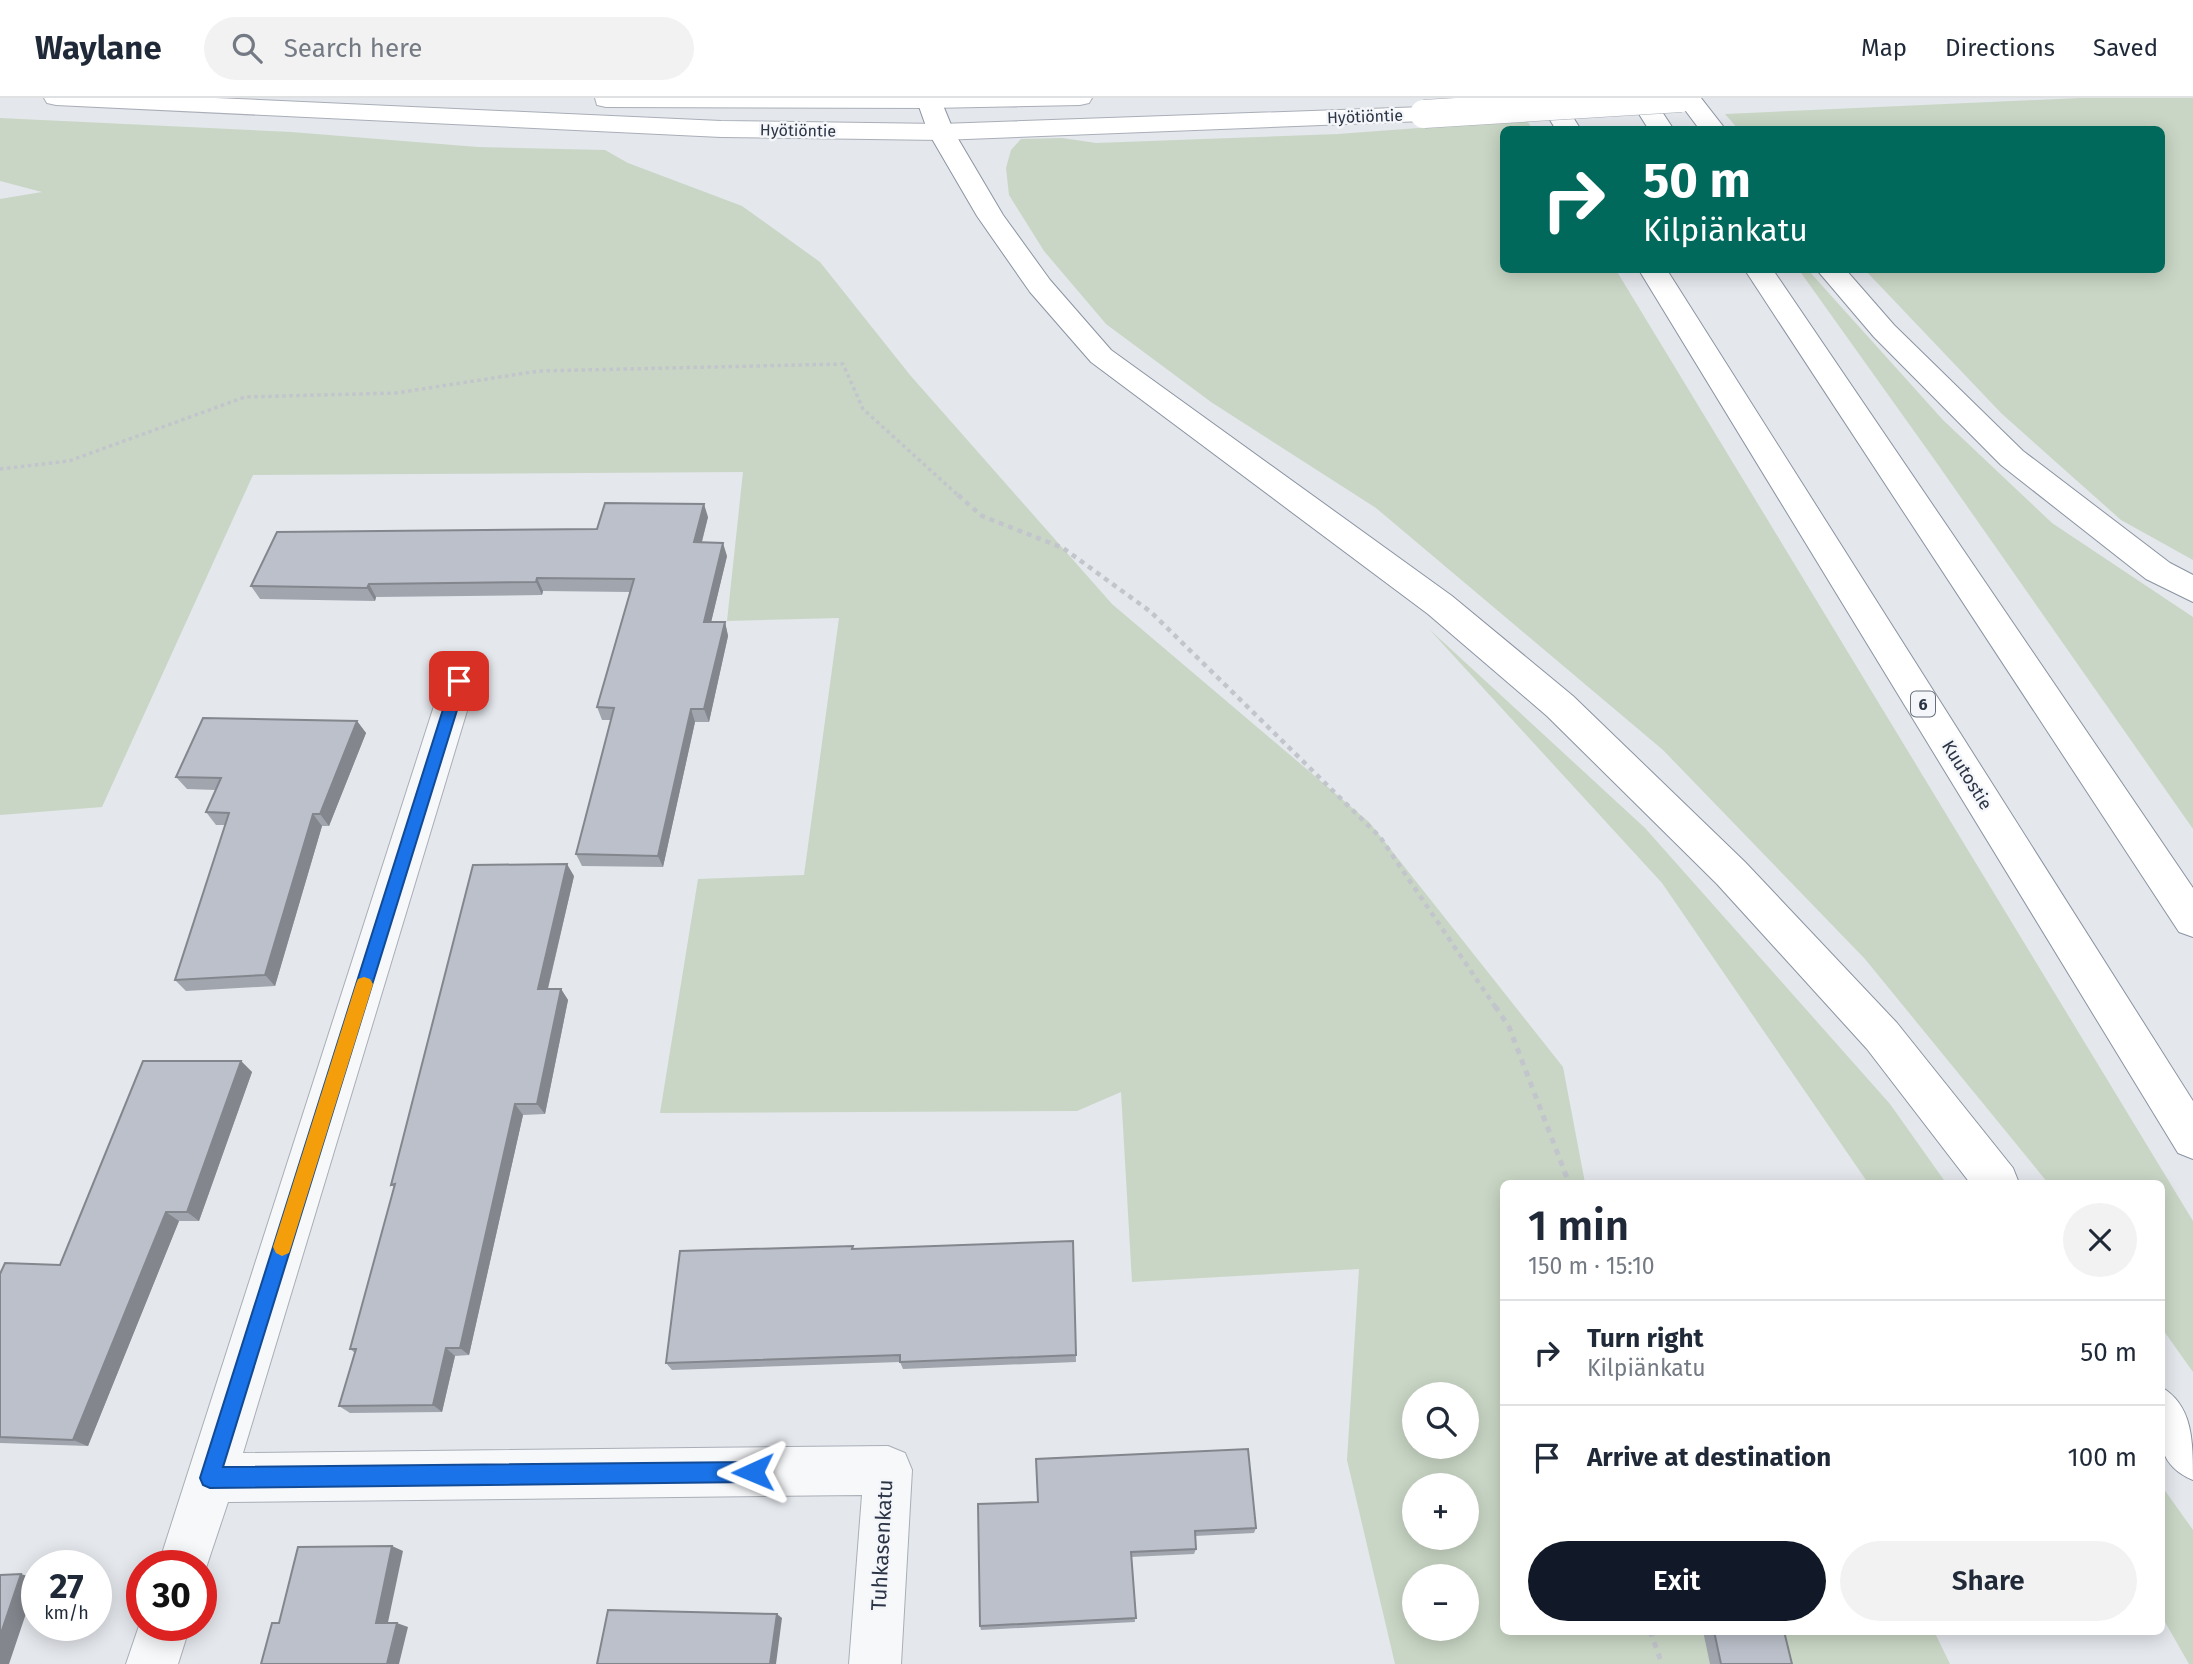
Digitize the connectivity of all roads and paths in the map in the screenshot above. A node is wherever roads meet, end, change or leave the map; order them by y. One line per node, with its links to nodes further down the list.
1 (56, 98): 8 (main road, Hyötiöntie)
2 (1080, 98): 7 (main road, Hyötiöntie)
3 (1549, 98): 9 (main road)
4 (1641, 98): 10 (main road)
5 (1681, 98): 12 (main road, Hyötiöntie, bridge)
6 (1688, 98): 11 (main road)
7 (928, 99): 8 (main road, Hyötiöntie); 12 (main road)
8 (173, 103): 12 (main road, Hyötiöntie)
9 (1566, 126)
10 (1659, 126)
11 (1711, 126)
12 (942, 132): 22 (main road)
13 (1655, 273): 20 (main road, Kuutostie / 6)
14 (1761, 273): 19 (main road)
15 (1834, 273): 17 (main road)
16 (0, 469): 21 (path)
17 (2193, 590)
18 (459, 681): 25 (street)
19 (2193, 920)
20 (2193, 1139)
21 (1568, 1180)
22 (1995, 1180)
23 (2165, 1416): 24 (main road)
24 (2193, 1455)
25 (210, 1478): 26 (street); 30 (street, Tuhkasenkatu)
26 (188, 1550)
27 (1651, 1635): 31 (path)
28 (159, 1641): 29 (street)
29 (152, 1664)
30 (875, 1664)
31 (1662, 1664)

